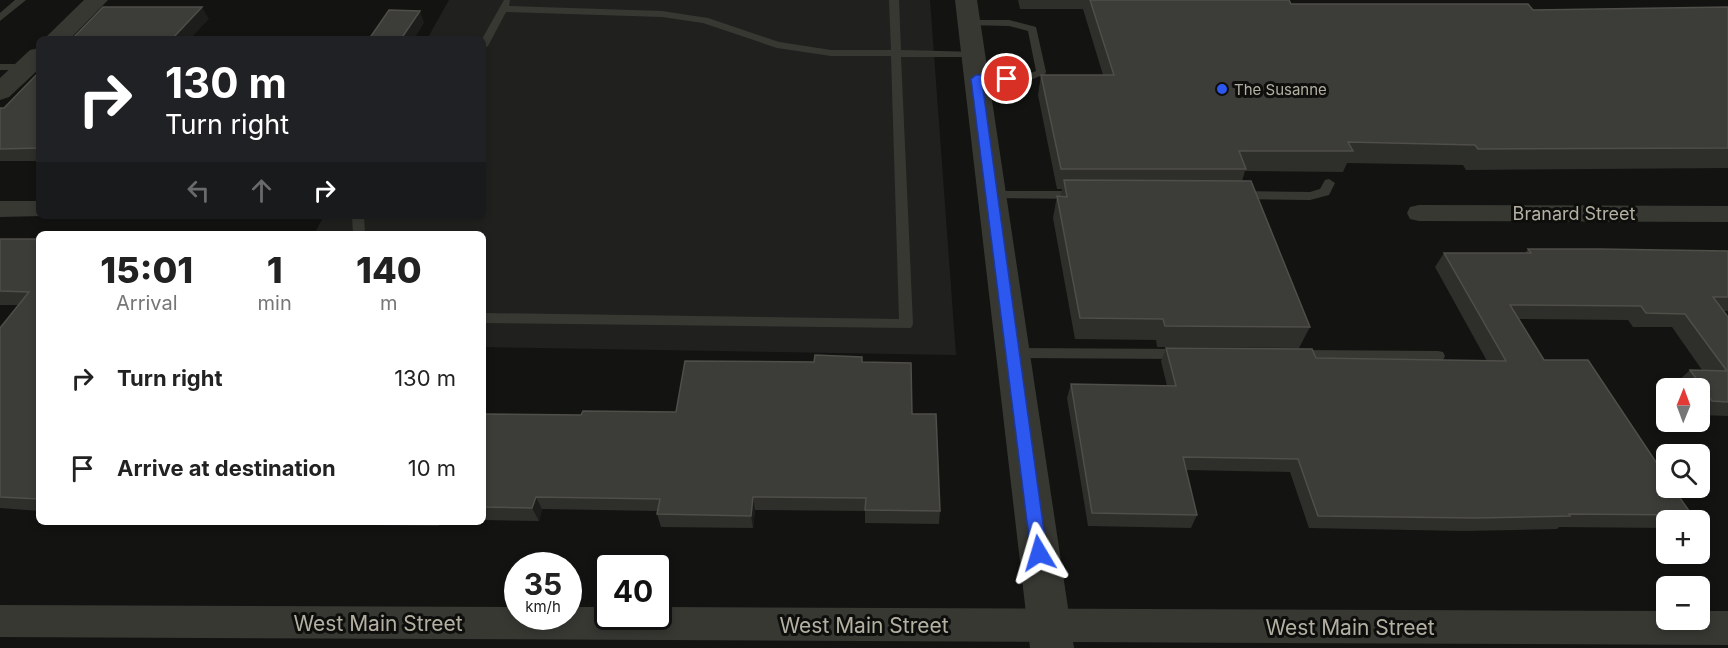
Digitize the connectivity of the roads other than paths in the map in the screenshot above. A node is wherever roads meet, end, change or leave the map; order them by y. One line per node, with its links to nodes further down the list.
1 (21, 0): 5 (lane)
2 (97, 0): 6 (street)
3 (894, 0): 9 (lane)
4 (505, 4): 8 (lane); 9 (lane)
5 (0, 18)
6 (59, 36)
7 (971, 39): 7 (lane); 9 (lane); 14 (street)
8 (486, 40)
9 (896, 54): 21 (lane)
10 (32, 61): 11 (lane); 12 (street)
11 (0, 67)
12 (0, 92)
13 (1329, 183): 16 (lane)
14 (992, 195): 15 (lane); 22 (street)
15 (1092, 195)
16 (1229, 195)
17 (0, 209): 18 (street)
18 (36, 209)
19 (1419, 213): 20 (street, Branard Street)
20 (1728, 214)
21 (486, 318)
22 (1013, 353): 23 (lane); 28 (street)
23 (1192, 354)
24 (1286, 355): 25 (lane)
25 (1437, 356)
26 (0, 621): 28 (street, West Main Street)
27 (1728, 628): 28 (street, West Main Street)
28 (1051, 637)

